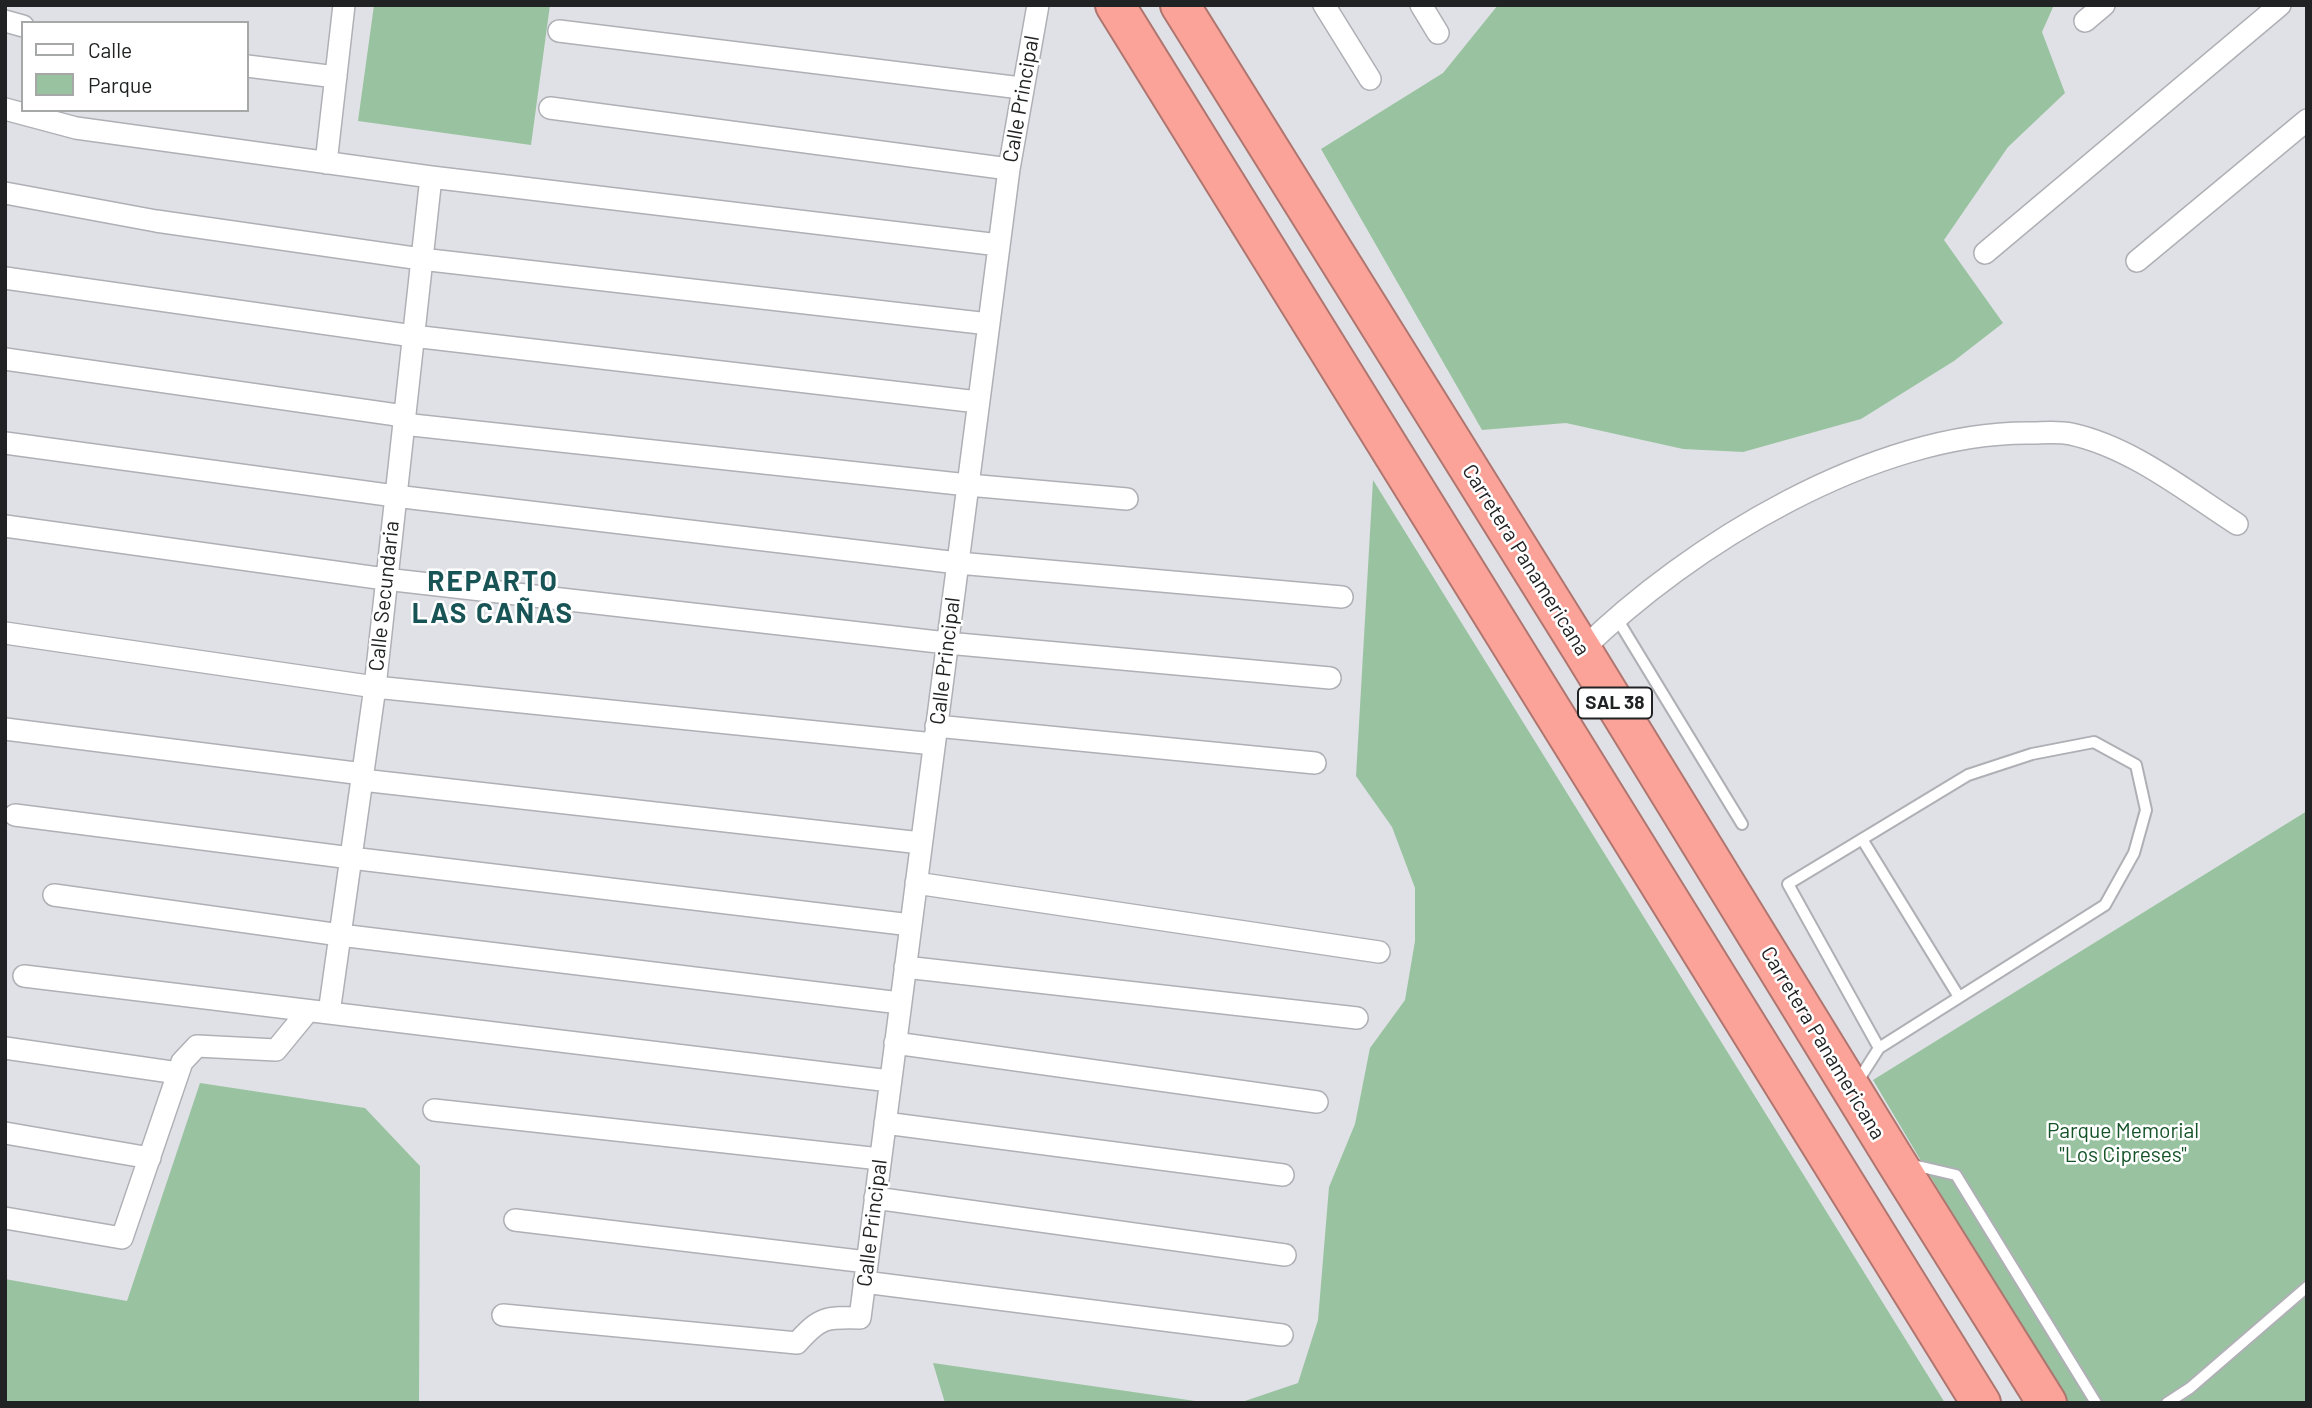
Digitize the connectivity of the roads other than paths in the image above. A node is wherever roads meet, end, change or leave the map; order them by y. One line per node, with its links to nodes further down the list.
1 (344, 5): 13 (street)
2 (1038, 5): 15 (street, Calle Principal)
3 (1115, 5): 40 (highway, SAL 38)
4 (1180, 5): 37 (highway, Carretera Panamericana / SAL 38)
5 (1324, 5): 14 (street)
6 (1421, 5): 11 (street)
7 (2104, 5): 9 (street)
8 (2280, 5): 24 (street)
9 (2085, 22)
10 (559, 31): 15 (street)
11 (1438, 33)
12 (248, 66): 13 (street)
13 (336, 77): 19 (street)
14 (1370, 79)
15 (1021, 88): 20 (street, Calle Principal)
16 (550, 108): 20 (street)
17 (5, 109): 19 (street)
18 (2307, 120): 26 (street)
19 (326, 163): 21 (street)
20 (1009, 169): 23 (street, Calle Principal)
21 (431, 177): 23 (street); 25 (street, Calle Secundaria)
22 (5, 193): 25 (street)
23 (999, 245): 28 (street, Calle Principal)
24 (1984, 253)
25 (421, 259): 28 (street); 29 (street, Calle Secundaria)
26 (2137, 261)
27 (5, 278): 29 (street)
28 (989, 324): 31 (street, Calle Principal)
29 (413, 336): 31 (street); 32 (street, Calle Secundaria)
30 (5, 359): 32 (street)
31 (978, 402): 34 (street, Calle Principal)
32 (403, 420): 34 (street); 35 (street, Calle Secundaria)
33 (5, 443): 35 (street)
34 (968, 485): 36 (street); 41 (street, Calle Principal)
35 (395, 496): 41 (street); 42 (street, Calle Secundaria)
36 (1127, 499)
37 (1501, 519): 40 (highway); 47 (highway, Carretera Panamericana / SAL 38)
38 (2238, 524): 44 (street)
39 (5, 526): 42 (street)
40 (1452, 551): 93 (highway, SAL 38)
41 (958, 563): 43 (street); 46 (street, Calle Principal)
42 (385, 579): 46 (street); 49 (street, Calle Secundaria)
43 (1342, 597)
44 (1616, 617): 47 (street); 55 (lane)
45 (5, 633): 49 (street)
46 (947, 643): 48 (street); 51 (street, Calle Principal)
47 (1583, 650): 76 (highway, Carretera Panamericana / SAL 38)
48 (1330, 678)
49 (375, 687): 51 (street); 53 (street, Calle Secundaria)
50 (5, 729): 53 (street)
51 (935, 735): 52 (street); 57 (street, Calle Principal)
52 (1315, 763)
53 (362, 777): 57 (street); 58 (street, Calle Secundaria)
54 (15, 815): 58 (street)
55 (1742, 824)
56 (1861, 839): 66 (lane); 66 (lane); 73 (lane)
57 (921, 843): 59 (street, Calle Principal)
58 (351, 858): 61 (street); 62 (street, Calle Secundaria)
59 (916, 883): 61 (street, Calle Principal); 63 (street)
60 (54, 895): 62 (street)
61 (911, 925): 64 (street, Calle Principal)
62 (340, 935): 67 (street); 69 (street, Calle Secundaria)
63 (1379, 952)
64 (905, 967): 67 (street, Calle Principal); 70 (street)
65 (24, 976): 68 (street)
66 (1959, 997): 73 (lane)
67 (900, 1003): 71 (street, Calle Principal)
68 (308, 1011): 69 (street); 74 (street)
69 (329, 1013): 75 (street)
70 (1357, 1018)
71 (895, 1043): 75 (street, Calle Principal); 77 (street)
72 (5, 1048): 74 (street)
73 (1880, 1048): 76 (lane)
74 (178, 1073): 81 (street)
75 (890, 1081): 79 (street, Calle Principal)
76 (1852, 1090): 83 (highway, Carretera Panamericana / SAL 38)
77 (1317, 1102)
78 (435, 1110): 82 (street)
79 (885, 1123): 82 (street, Calle Principal); 84 (street)
80 (5, 1133): 81 (street)
81 (150, 1158): 86 (street)
82 (880, 1159): 85 (street, Calle Principal)
83 (1895, 1160): 94 (highway, Carretera Panamericana / SAL 38); 95 (lane)
84 (1283, 1175)
85 (875, 1198): 88 (street); 89 (street, Calle Principal)
86 (5, 1218)
87 (515, 1220): 89 (street)
88 (1285, 1255)
89 (866, 1272): 91 (street, Calle Principal); 92 (street)
90 (2307, 1287): 96 (lane)
91 (503, 1315)
92 (1282, 1335)
93 (1981, 1403)
94 (2047, 1403)
95 (2096, 1403)
96 (2167, 1403)

